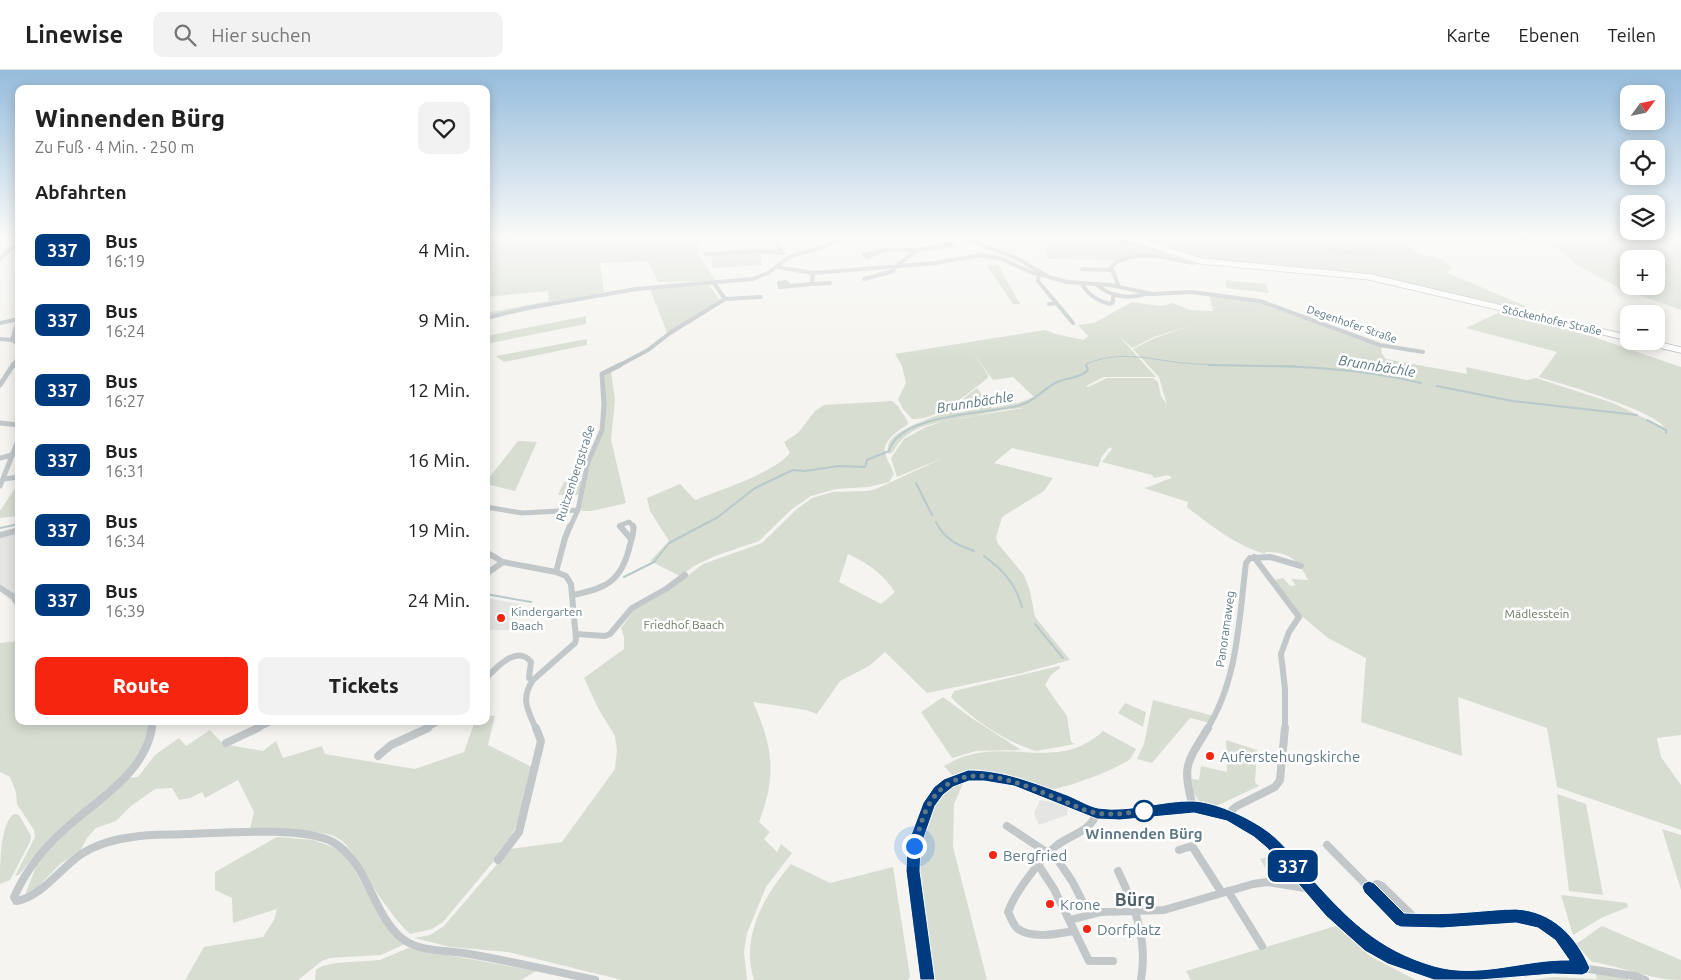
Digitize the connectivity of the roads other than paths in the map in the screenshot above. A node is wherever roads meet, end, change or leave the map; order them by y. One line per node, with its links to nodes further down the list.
1 (755, 278): 7 (street)
2 (813, 278): 9 (street)
3 (1038, 278): 18 (street)
4 (1056, 278): 10 (street, Degenhofer Straße)
5 (1116, 278): 13 (street)
6 (1376, 278): 25 (main road, Stöckenhofer Straße)
7 (714, 283): 17 (street); 20 (street)
8 (830, 283): 9 (street)
9 (812, 284): 12 (street)
10 (1082, 284): 11 (street, Degenhofer Straße); 15 (street)
11 (1096, 284): 13 (street, Degenhofer Straße); 15 (street)
12 (790, 286)
13 (1119, 286): 14 (street, Degenhofer Straße)
14 (1147, 293): 15 (street); 32 (street, Degenhofer Straße)
15 (1113, 294)
16 (761, 297): 17 (street)
17 (725, 299): 44 (street, Ruitzenbergstraße)
18 (1057, 303): 19 (street); 23 (street)
19 (1049, 304)
20 (490, 317)
21 (15, 319): 22 (street)
22 (0, 323)
23 (1073, 323)
24 (15, 329): 28 (street)
25 (1620, 336)
26 (0, 339): 28 (street)
27 (15, 339): 28 (street)
28 (12, 340): 29 (street)
29 (15, 342)
30 (1665, 346): 31 (main road)
31 (1681, 350)
32 (1423, 352)
33 (15, 362): 34 (street)
34 (0, 385)
35 (0, 423): 36 (street)
36 (15, 425)
37 (15, 454): 39 (street)
38 (15, 456): 41 (street)
39 (0, 458)
40 (15, 478): 41 (street)
41 (4, 479): 42 (street)
42 (0, 486)
43 (490, 508): 44 (street)
44 (578, 510): 53 (street, Ruitzenbergstraße)
45 (15, 531): 46 (street)
46 (0, 535)
47 (631, 539): 56 (street)
48 (490, 554): 50 (street)
49 (1254, 557): 51 (street); 66 (street, Panoramaweg); 68 (street)
50 (502, 562): 52 (street); 53 (street)
51 (1301, 566)
52 (490, 571)
53 (556, 572): 56 (street)
54 (685, 575): 58 (street)
55 (0, 588): 57 (street)
56 (573, 595): 58 (street)
57 (15, 599)
58 (576, 634): 60 (street)
59 (490, 674): 60 (street)
60 (533, 680): 73 (street)
61 (152, 725): 85 (street)
62 (264, 725): 64 (street)
63 (433, 725): 65 (street)
64 (226, 743)
65 (378, 756)
66 (1194, 807): 67 (street); 68 (street)
67 (1097, 813): 72 (street); 86 (street)
68 (1230, 816): 76 (street)
69 (1007, 826): 72 (street)
70 (1327, 846): 84 (street)
71 (1179, 850): 77 (street)
72 (1049, 852): 74 (street); 79 (street)
73 (498, 860)
74 (1039, 866): 80 (street); 81 (street)
75 (1118, 871): 78 (street)
76 (1312, 889): 77 (street); 84 (street)
77 (1225, 892): 78 (street); 82 (street)
78 (1135, 911): 79 (street); 87 (street)
79 (1089, 914): 80 (street)
80 (1070, 920): 81 (street)
81 (1074, 931): 83 (street)
82 (1262, 946)
83 (1113, 961)
84 (1582, 968): 88 (street)
85 (596, 980)
86 (928, 980)
87 (1141, 980)
88 (1645, 980)

